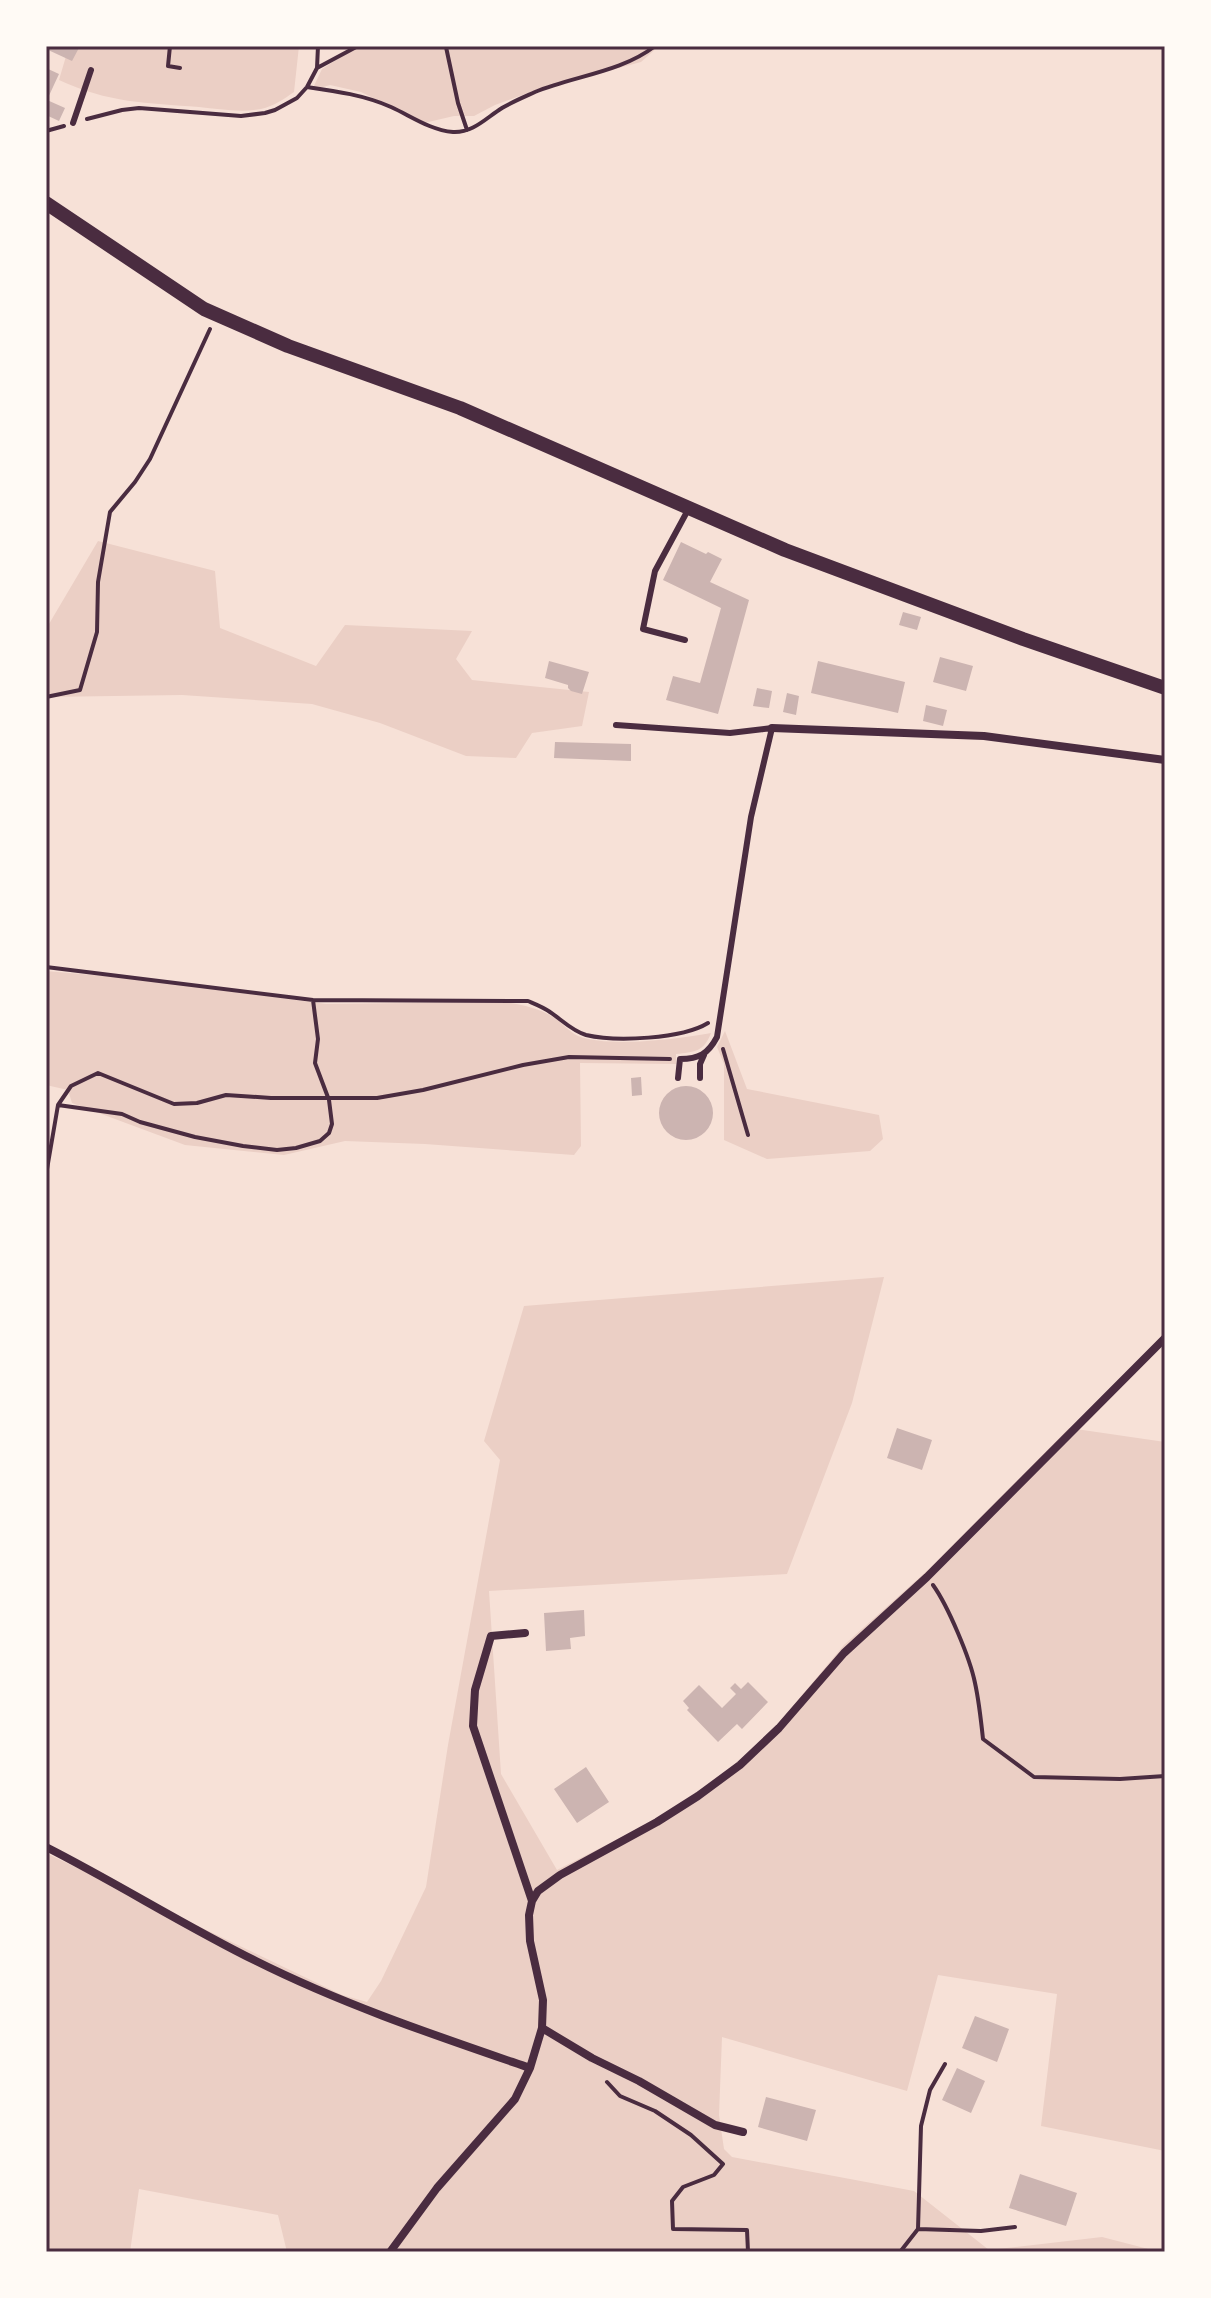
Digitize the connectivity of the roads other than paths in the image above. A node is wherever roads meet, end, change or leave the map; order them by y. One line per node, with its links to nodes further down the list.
1 (91, 70): 2 (lane)
2 (73, 123)
3 (46, 203): 4 (street)
4 (689, 508): 5 (lane); 6 (street)
5 (685, 640)
6 (1165, 688)
7 (616, 725): 8 (lane)
8 (772, 728): 9 (street); 10 (lane)
9 (1165, 760)
10 (704, 1055): 11 (lane); 12 (lane)
11 (678, 1078)
12 (700, 1078)
13 (1165, 1338): 16 (street)
14 (525, 1633): 16 (street)
15 (46, 1847): 18 (street)
16 (532, 1901): 17 (street)
17 (542, 2028): 18 (street); 19 (street)
18 (530, 2068): 20 (street)
19 (743, 2132)
20 (390, 2252)

